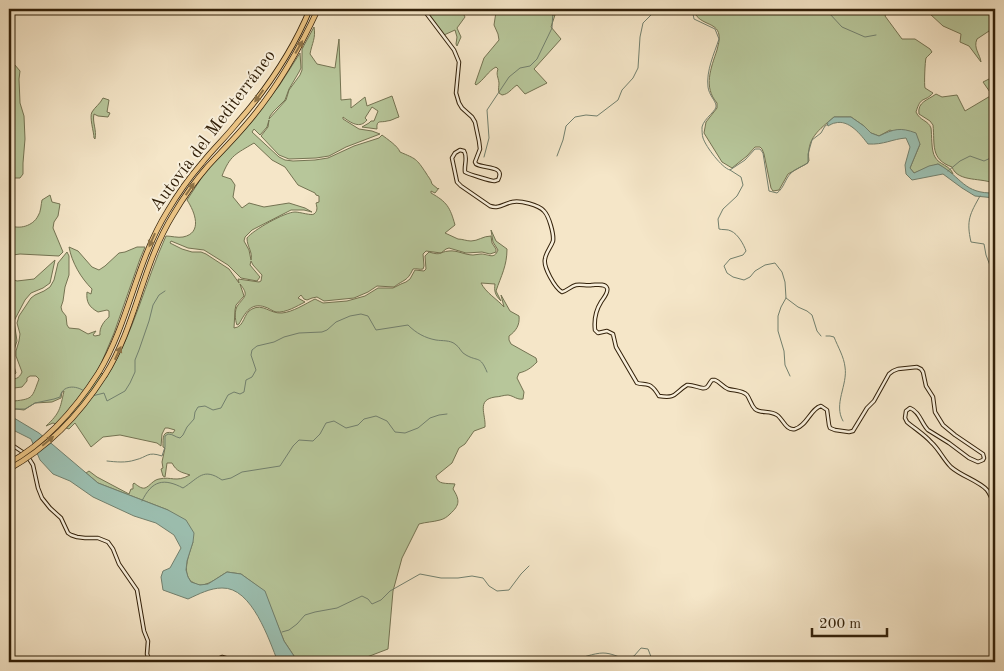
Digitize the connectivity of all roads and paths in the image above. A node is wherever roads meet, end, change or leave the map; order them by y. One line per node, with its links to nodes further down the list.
1 (310, 9): 5 (highway, Autovía del Mediterráneo, one-way to 5, bridge)
2 (318, 9): 6 (highway, Autovía del Mediterráneo, one-way to 2, bridge)
3 (423, 9): 7 (main road)
4 (9, 442): 8 (main road)
5 (9, 463)
6 (9, 470)
7 (995, 508)
8 (150, 662)
9 (212, 662): 10 (main road)
10 (233, 662)

